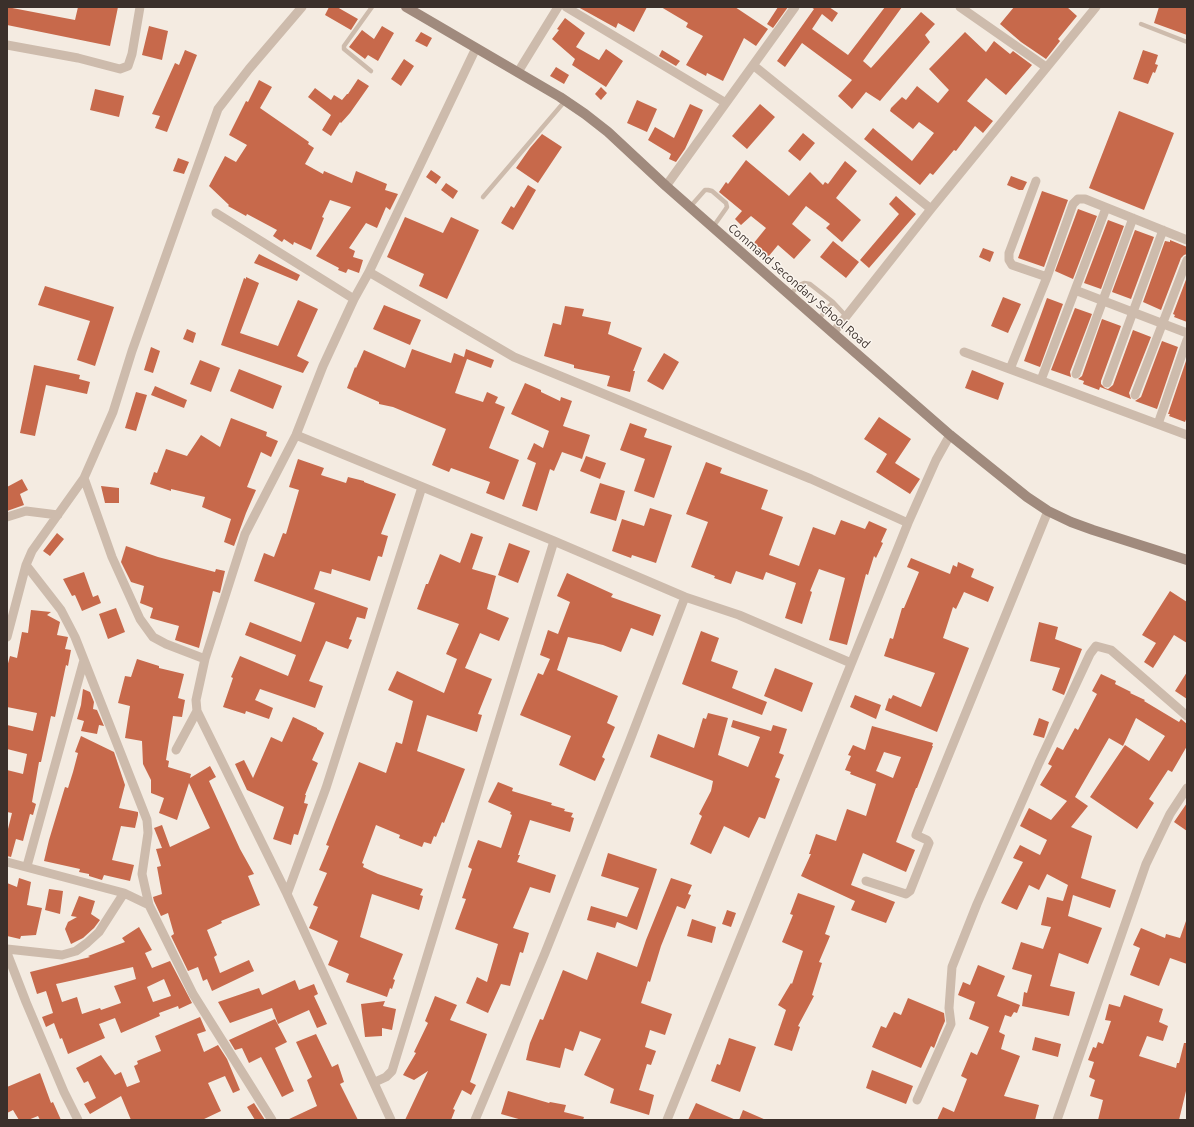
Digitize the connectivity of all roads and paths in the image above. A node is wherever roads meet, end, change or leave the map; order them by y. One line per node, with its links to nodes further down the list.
1 (140, 7): 12 (street)
2 (302, 7): 56 (street)
3 (372, 7): 16 (lane)
4 (406, 7): 13 (main road, Command Secondary School Road)
5 (558, 7): 17 (street)
6 (566, 7): 19 (street)
7 (795, 7): 14 (street)
8 (960, 7): 15 (street)
9 (1096, 7): 15 (street)
10 (1141, 24): 11 (lane)
11 (1187, 42)
12 (7, 45)
13 (476, 48): 17 (main road, Command Secondary School Road); 32 (street)
14 (753, 65): 19 (street); 25 (street)
15 (1046, 67): 25 (street)
16 (371, 71)
17 (518, 72): 18 (main road, Command Secondary School Road)
18 (565, 101): 21 (main road, Command Secondary School Road); 22 (lane)
19 (726, 103): 21 (street)
20 (1036, 181): 33 (street)
21 (666, 186): 23 (main road, Command Secondary School Road)
22 (483, 197)
23 (690, 207): 28 (main road, Command Secondary School Road); 28 (lane)
24 (1106, 208): 27 (street); 33 (street); 34 (street)
25 (931, 209): 40 (street)
26 (216, 213): 36 (street)
27 (1133, 218): 29 (street); 37 (street)
28 (713, 227): 35 (main road, Command Secondary School Road)
29 (1163, 230): 30 (street); 39 (street)
30 (1187, 240)
31 (1187, 260): 42 (street)
32 (369, 272): 36 (street); 61 (street)
33 (1047, 277): 47 (street)
34 (1075, 290): 37 (street); 49 (street)
35 (790, 295): 38 (lane); 41 (main road, Command Secondary School Road)
36 (354, 299): 54 (street)
37 (1103, 301): 39 (street); 48 (street)
38 (833, 302): 40 (lane); 41 (lane)
39 (1133, 312): 42 (street); 50 (street)
40 (846, 316): 43 (street)
41 (818, 320): 43 (main road, Command Secondary School Road)
42 (1162, 323): 44 (street); 51 (street)
43 (833, 333): 55 (main road, Command Secondary School Road)
44 (1187, 333)
45 (1187, 340): 52 (street)
46 (964, 352): 47 (street)
47 (1010, 368): 49 (street)
48 (1076, 374)
49 (1041, 380): 52 (street)
50 (1107, 383)
51 (1135, 395)
52 (1158, 424): 53 (street)
53 (1187, 434)
54 (296, 435): 57 (street); 67 (street)
55 (950, 435): 58 (main road, Command Secondary School Road); 61 (street)
56 (84, 478): 59 (street); 67 (street)
57 (422, 487): 62 (street); 78 (street)
58 (1048, 511): 63 (main road, Command Secondary School Road); 76 (street)
59 (58, 515): 60 (street); 64 (street)
60 (7, 517)
61 (908, 523): 69 (street)
62 (554, 541): 65 (street); 82 (street)
63 (1187, 560)
64 (26, 565): 66 (street); 68 (street)
65 (685, 597): 69 (street); 87 (street)
66 (7, 637)
67 (205, 659): 70 (street)
68 (84, 660): 75 (street); 79 (street)
69 (851, 663): 88 (street)
70 (197, 711): 72 (street); 78 (street)
71 (1187, 716): 83 (street)
72 (176, 750)
73 (1187, 788): 89 (street)
74 (7, 862): 75 (street)
75 (27, 866): 77 (street)
76 (866, 881)
77 (124, 893): 79 (street); 80 (street)
78 (287, 894): 82 (street)
79 (149, 905): 85 (street)
80 (7, 949)
81 (7, 953): 84 (street)
82 (375, 1082): 86 (street)
83 (918, 1100)
84 (78, 1120)
85 (272, 1120)
86 (391, 1120)
87 (475, 1120)
88 (667, 1120)
89 (1058, 1120)

